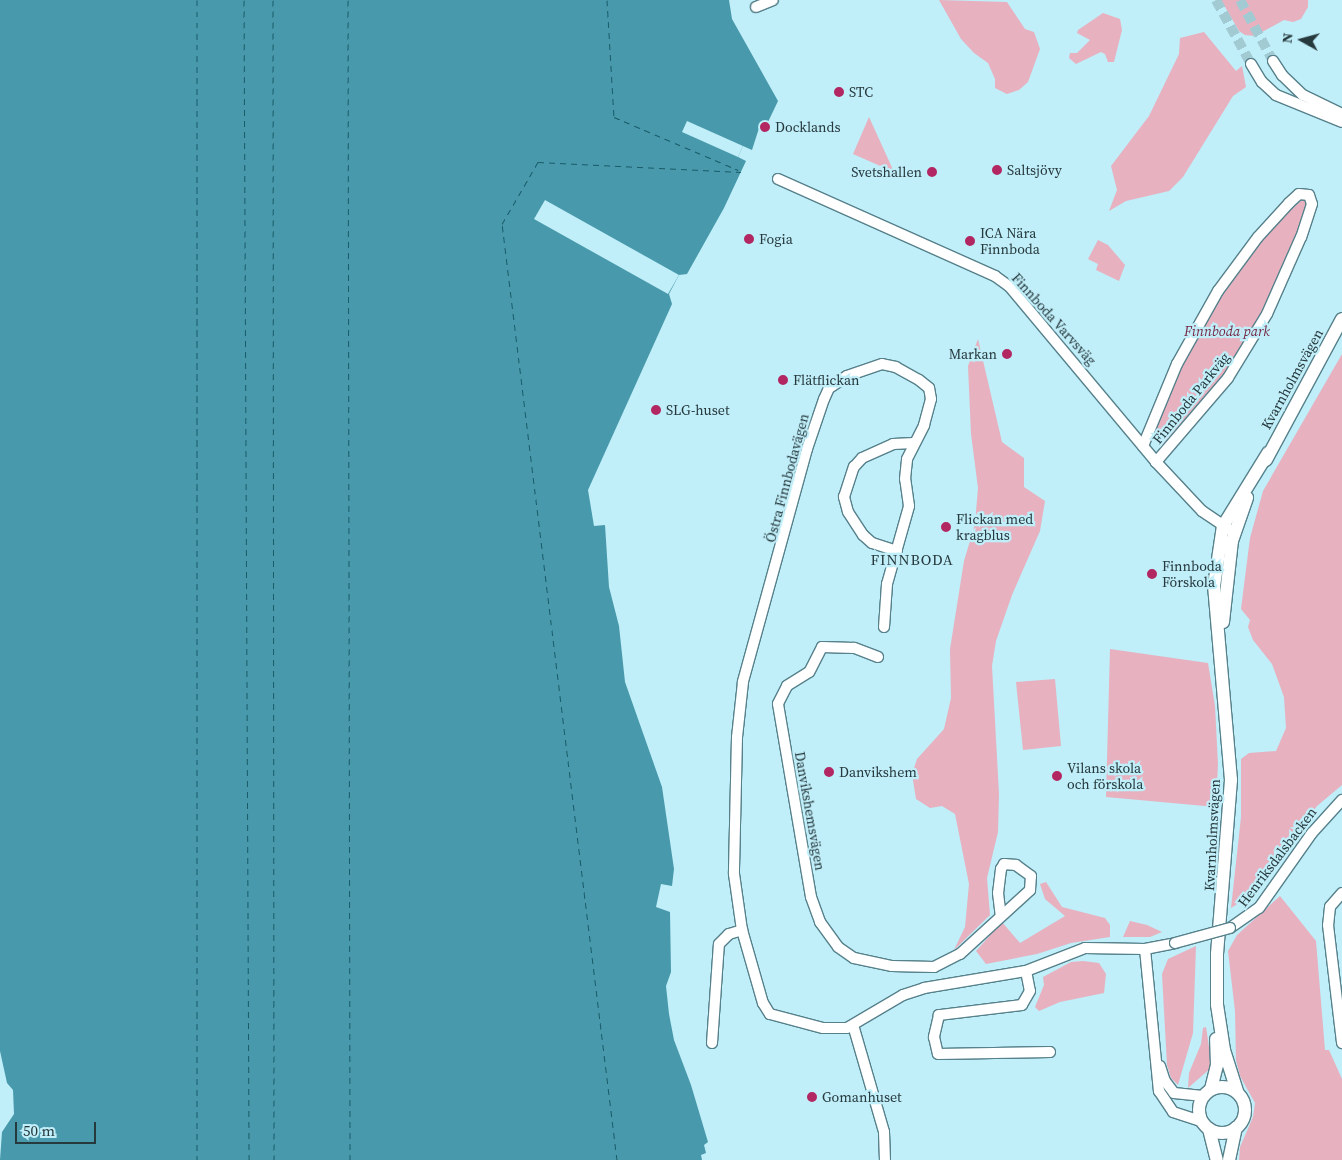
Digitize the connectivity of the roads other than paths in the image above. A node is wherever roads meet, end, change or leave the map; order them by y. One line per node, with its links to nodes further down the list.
1 (772, 0): 2 (street)
2 (756, 7)
3 (1273, 61): 5 (street)
4 (1251, 64): 6 (street)
5 (1342, 114)
6 (1342, 122)
7 (778, 179): 10 (street, Finnboda Varvsväg)
8 (1342, 319): 12 (street, Kvarnholmsvägen)
9 (914, 444): 13 (street, Östra Finnbodavägen); 13 (street); 19 (street, Östra Finnbodavägen)
10 (1143, 446): 11 (street, Finnboda Varvsväg); 11 (street, Finnboda Parkväg)
11 (1156, 462): 12 (street, Finnboda Varvsväg)
12 (1228, 529): 24 (street, Kvarnholmsvägen)
13 (897, 551): 14 (street, Östra Finnbodavägen)
14 (884, 627)
15 (878, 657): 21 (street, Danvikshemsvägen)
16 (1342, 800): 20 (street, Henriksdalsbacken, bridge)
17 (1342, 892): 27 (street)
18 (1000, 916): 18 (street, Danvikshemsvägen); 21 (street, Danvikshemsvägen)
19 (742, 930): 25 (street, Östra Finnbodavägen); 26 (street)
20 (1146, 949): 22 (street); 29 (street)
21 (934, 967): 23 (street)
22 (1026, 970): 23 (street); 28 (street)
23 (939, 985): 25 (street)
24 (1218, 1020): 30 (street, Kvarnholmsvägen); 31 (street, Kvarnholmsvägen)
25 (853, 1026): 34 (street)
26 (712, 1043)
27 (1342, 1043)
28 (1050, 1052)
29 (1157, 1058): 31 (street); 32 (street)
30 (1237, 1091): 31 (street); 33 (street, Kvarnholmsvägen)
31 (1207, 1092): 32 (street, Kvarnholmsvägen)
32 (1205, 1125): 33 (street); 35 (street, Kvarnholmsvägen)
33 (1236, 1128): 36 (street, Kvarnholmsvägen)
34 (885, 1160)
35 (1217, 1160)
36 (1229, 1160)

